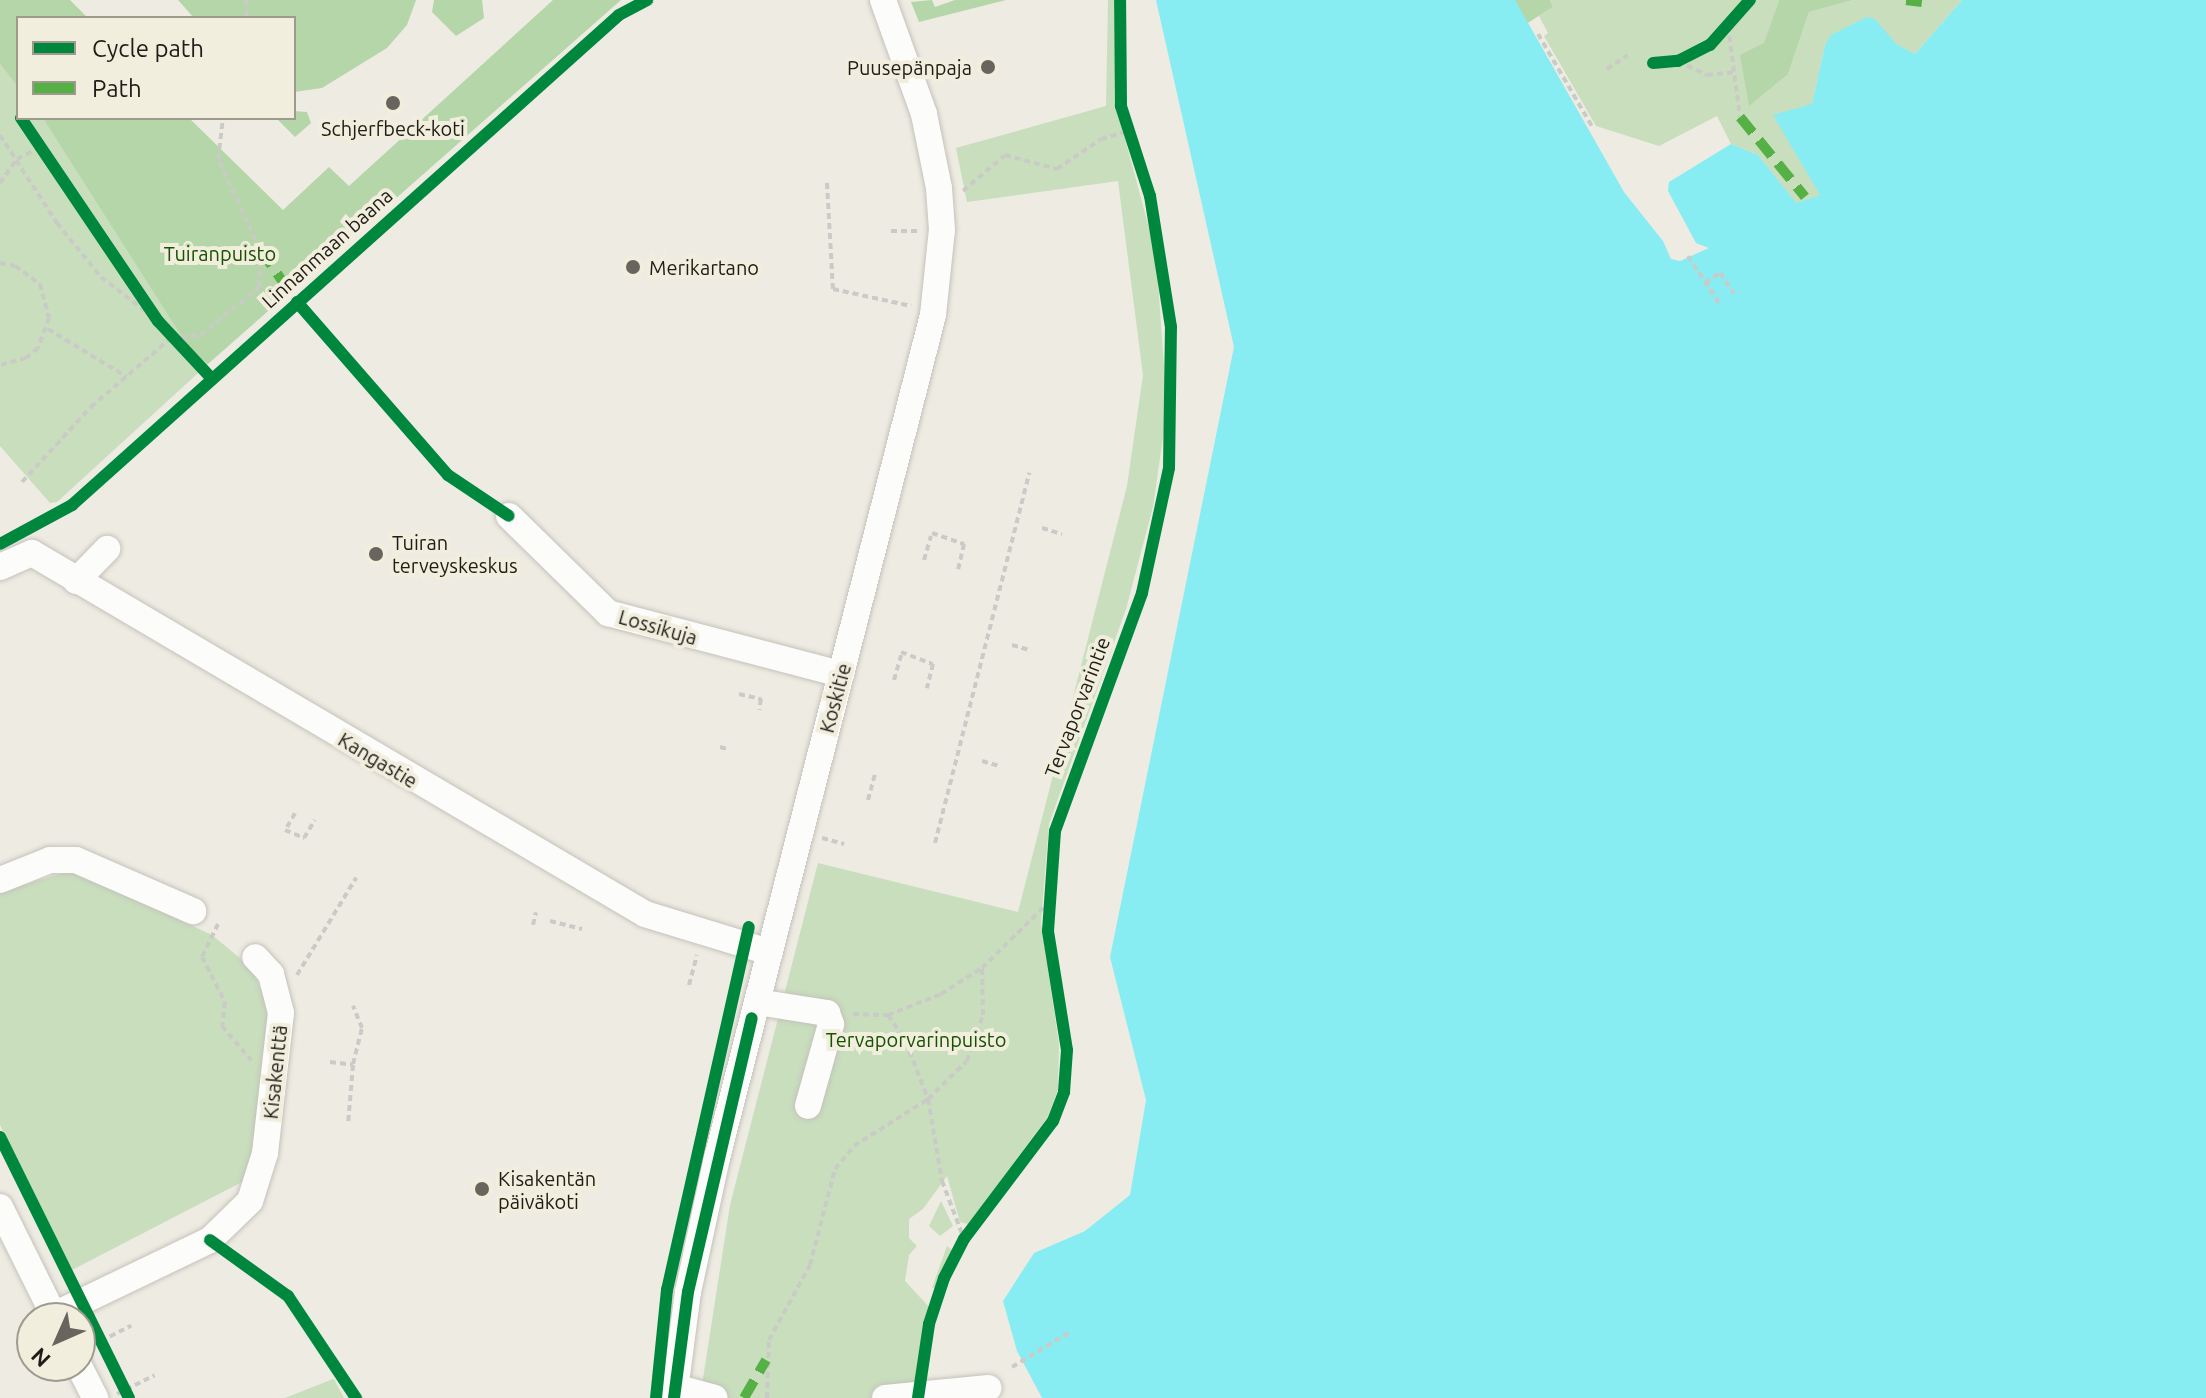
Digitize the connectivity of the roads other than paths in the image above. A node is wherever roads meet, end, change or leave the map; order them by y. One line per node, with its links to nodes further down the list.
1 (883, 0): 6 (street, Koskitie)
2 (509, 516): 6 (street, Lossikuja)
3 (107, 549): 5 (street)
4 (0, 567): 5 (street, Kangastie)
5 (76, 581): 9 (street, Kangastie)
6 (841, 674): 9 (street, Koskitie)
7 (0, 880): 8 (street)
8 (193, 911)
9 (769, 952): 19 (street, Koskitie)
10 (255, 957): 15 (street, Kisakenttä)
11 (770, 1004): 12 (street)
12 (808, 1106)
13 (0, 1207): 14 (street)
14 (47, 1302)
15 (83, 1302)
16 (96, 1378): 18 (street)
17 (989, 1388): 21 (street)
18 (116, 1392)
19 (674, 1392): 20 (street)
20 (715, 1398)
21 (885, 1398)

